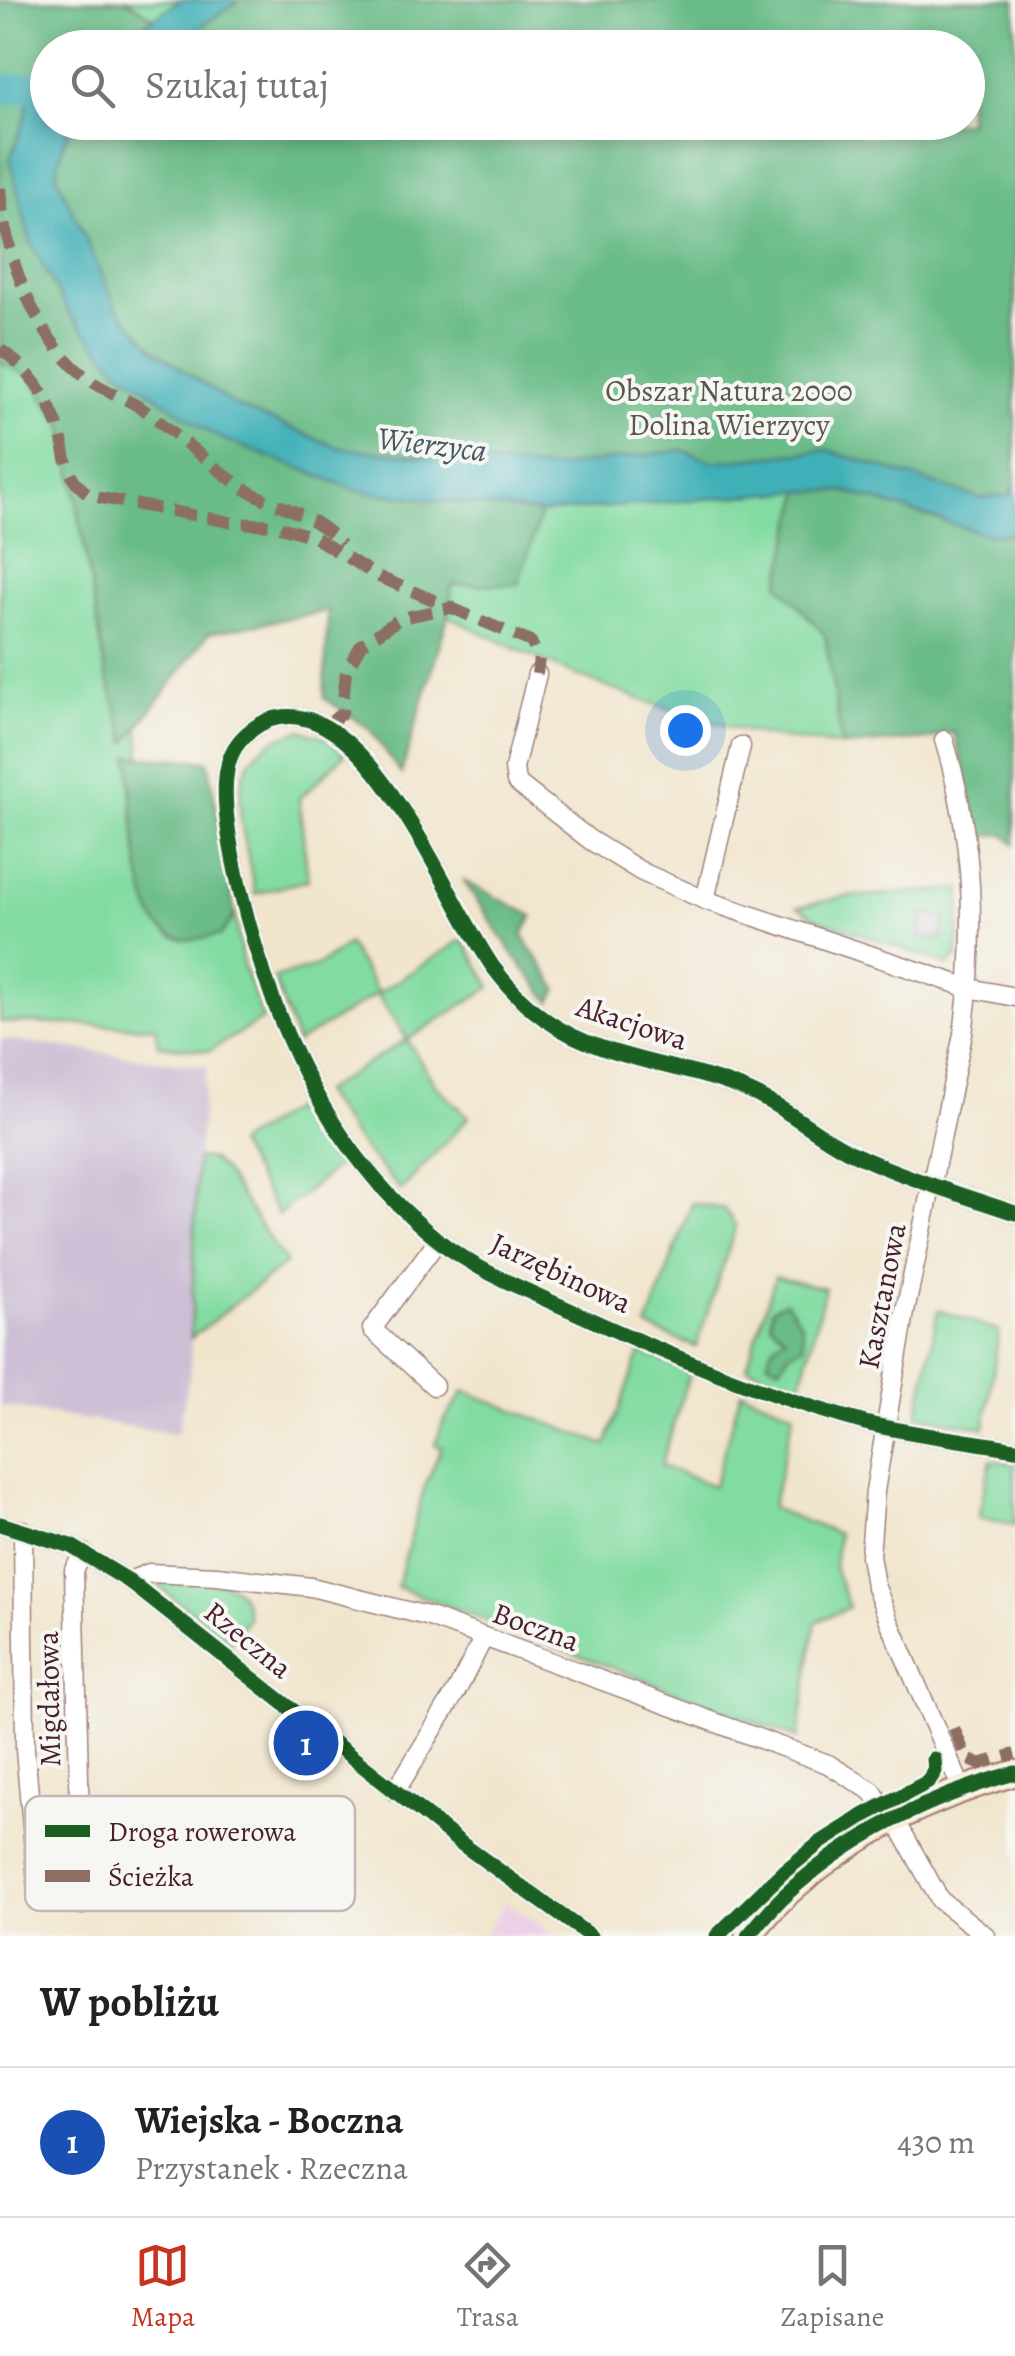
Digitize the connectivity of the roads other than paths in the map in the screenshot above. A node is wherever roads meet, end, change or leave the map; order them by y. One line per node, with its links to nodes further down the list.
1 (537, 674): 5 (street)
2 (264, 722): 8 (street, Akacjowa); 10 (street, Jarzębinowa)
3 (944, 740): 6 (street, Kasztanowa)
4 (740, 746): 5 (street)
5 (705, 900): 6 (street)
6 (969, 988): 7 (street); 8 (street, Kasztanowa)
7 (1015, 997)
8 (932, 1182): 9 (street, Akacjowa); 12 (street, Kasztanowa)
9 (1015, 1213)
10 (438, 1240): 11 (street); 12 (street, Jarzębinowa)
11 (434, 1386)
12 (885, 1427): 13 (street, Jarzębinowa); 20 (street, Kasztanowa)
13 (1015, 1449)
14 (0, 1524): 15 (street, Rzeczna)
15 (23, 1530): 16 (street, Rzeczna); 22 (street)
16 (84, 1554): 17 (street, Rzeczna); 23 (street, Migdałowa)
17 (130, 1580): 18 (street, Boczna); 21 (street, Rzeczna)
18 (484, 1637): 21 (street); 24 (street, Boczna)
19 (1015, 1773): 20 (street)
20 (962, 1789): 24 (street)
21 (395, 1792): 25 (street, Rzeczna)
22 (29, 1796)
23 (79, 1796)
24 (893, 1820): 26 (street); 27 (street, Boczna)
25 (590, 1936)
26 (748, 1936)
27 (986, 1936)

